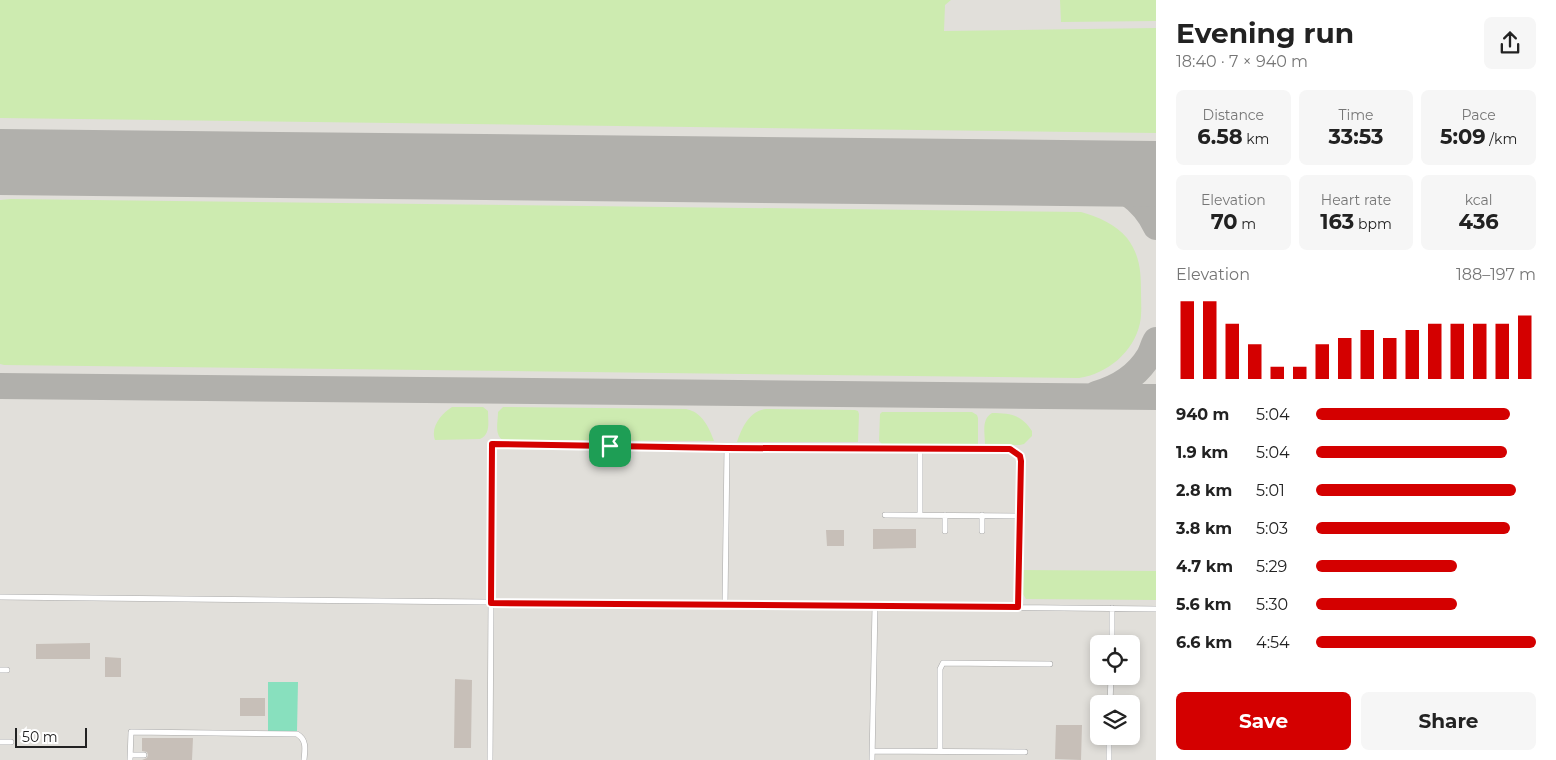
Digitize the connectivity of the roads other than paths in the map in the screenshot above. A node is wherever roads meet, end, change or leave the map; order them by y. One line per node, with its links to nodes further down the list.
1 (727, 448): 2 (lane); 11 (lane); 12 (lane)
2 (920, 448): 4 (lane); 7 (lane)
3 (885, 515): 4 (lane)
4 (920, 515): 5 (lane)
5 (945, 516): 6 (lane); 8 (lane)
6 (982, 516): 7 (lane); 9 (lane)
7 (1020, 516): 14 (lane)
8 (945, 531)
9 (982, 531)
10 (0, 597): 11 (lane)
11 (491, 603): 12 (lane); 30 (lane)
12 (725, 604): 13 (lane)
13 (875, 606): 14 (lane); 24 (lane)
14 (1018, 607): 15 (lane)
15 (1112, 608): 16 (lane); 17 (lane)
16 (1156, 609)
17 (1112, 635)
18 (1050, 664): 25 (lane)
19 (0, 670): 20 (lane)
20 (7, 670)
21 (0, 742): 22 (lane)
22 (11, 742)
23 (1109, 745): 32 (lane)
24 (872, 751): 25 (lane); 31 (lane)
25 (940, 751): 26 (lane)
26 (1025, 752)
27 (144, 755): 28 (lane)
28 (130, 758): 29 (lane)
29 (304, 760)
30 (490, 760)
31 (872, 760)
32 (1108, 760)

